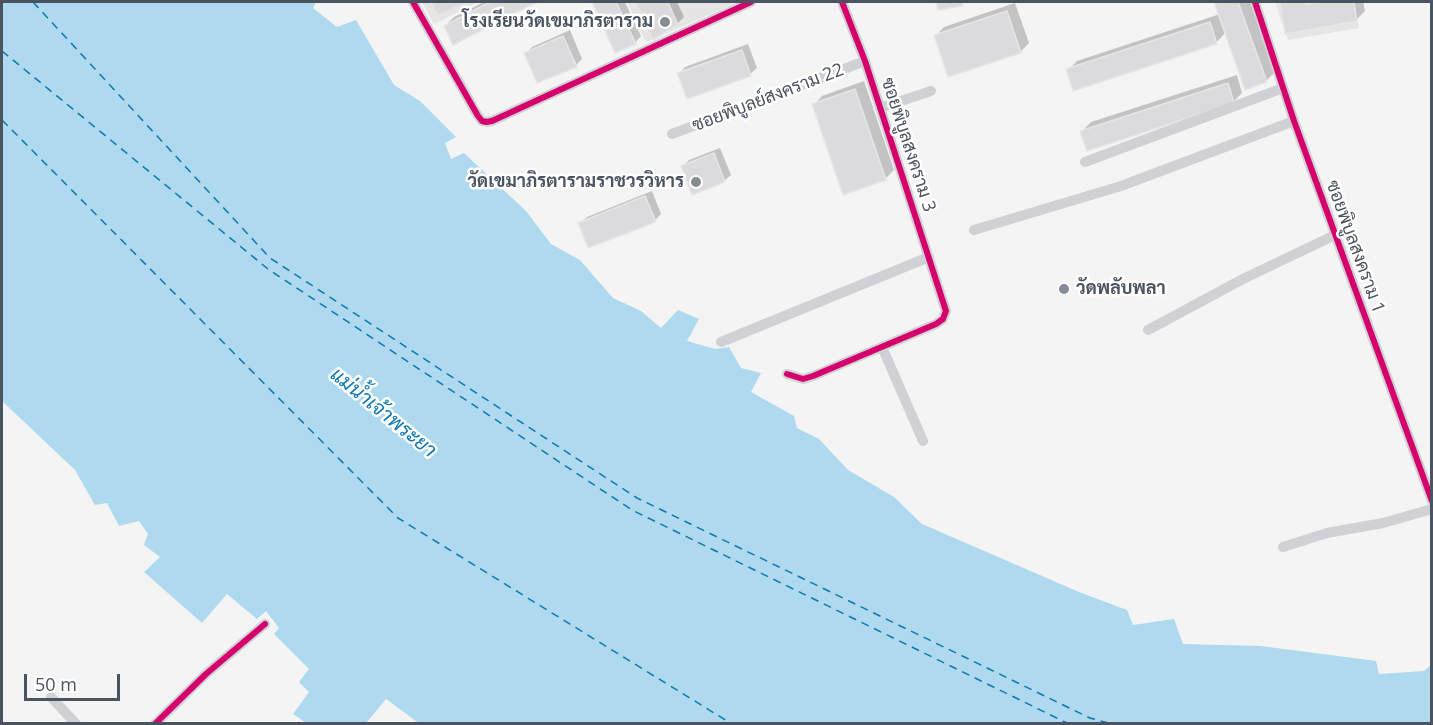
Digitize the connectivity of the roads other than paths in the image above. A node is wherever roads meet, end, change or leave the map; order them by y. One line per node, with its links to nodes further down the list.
1 (413, 2): 2 (street)
2 (751, 2)
3 (842, 2): 5 (street, ซอยพิบูลสงคราม 3)
4 (1255, 2): 6 (street, ซอยพิบูลสงคราม 1)
5 (865, 61): 8 (street, ซอยพิบูลสงคราม 3); 10 (street, ซอยพิบูลย์สงคราม 22)
6 (1283, 88): 9 (street, ซอยพิบูลสงคราม 1); 11 (street)
7 (930, 91): 8 (street)
8 (880, 108): 14 (street, ซอยพิบูลสงคราม 3)
9 (1294, 121): 12 (street); 13 (street, ซอยพิบูลสงคราม 1)
10 (672, 134)
11 (1085, 162)
12 (974, 230)
13 (1335, 235): 15 (street); 20 (street, ซอยพิบูลสงคราม 1)
14 (929, 257): 16 (street); 17 (street, ซอยพิบูลสงคราม 3)
15 (1148, 330)
16 (721, 342)
17 (882, 347): 18 (street); 19 (street)
18 (788, 374)
19 (923, 441)
20 (1431, 501)
21 (1431, 508): 22 (street)
22 (1283, 547)
23 (265, 624): 26 (street)
24 (51, 697): 25 (street)
25 (76, 723)
26 (155, 723)

